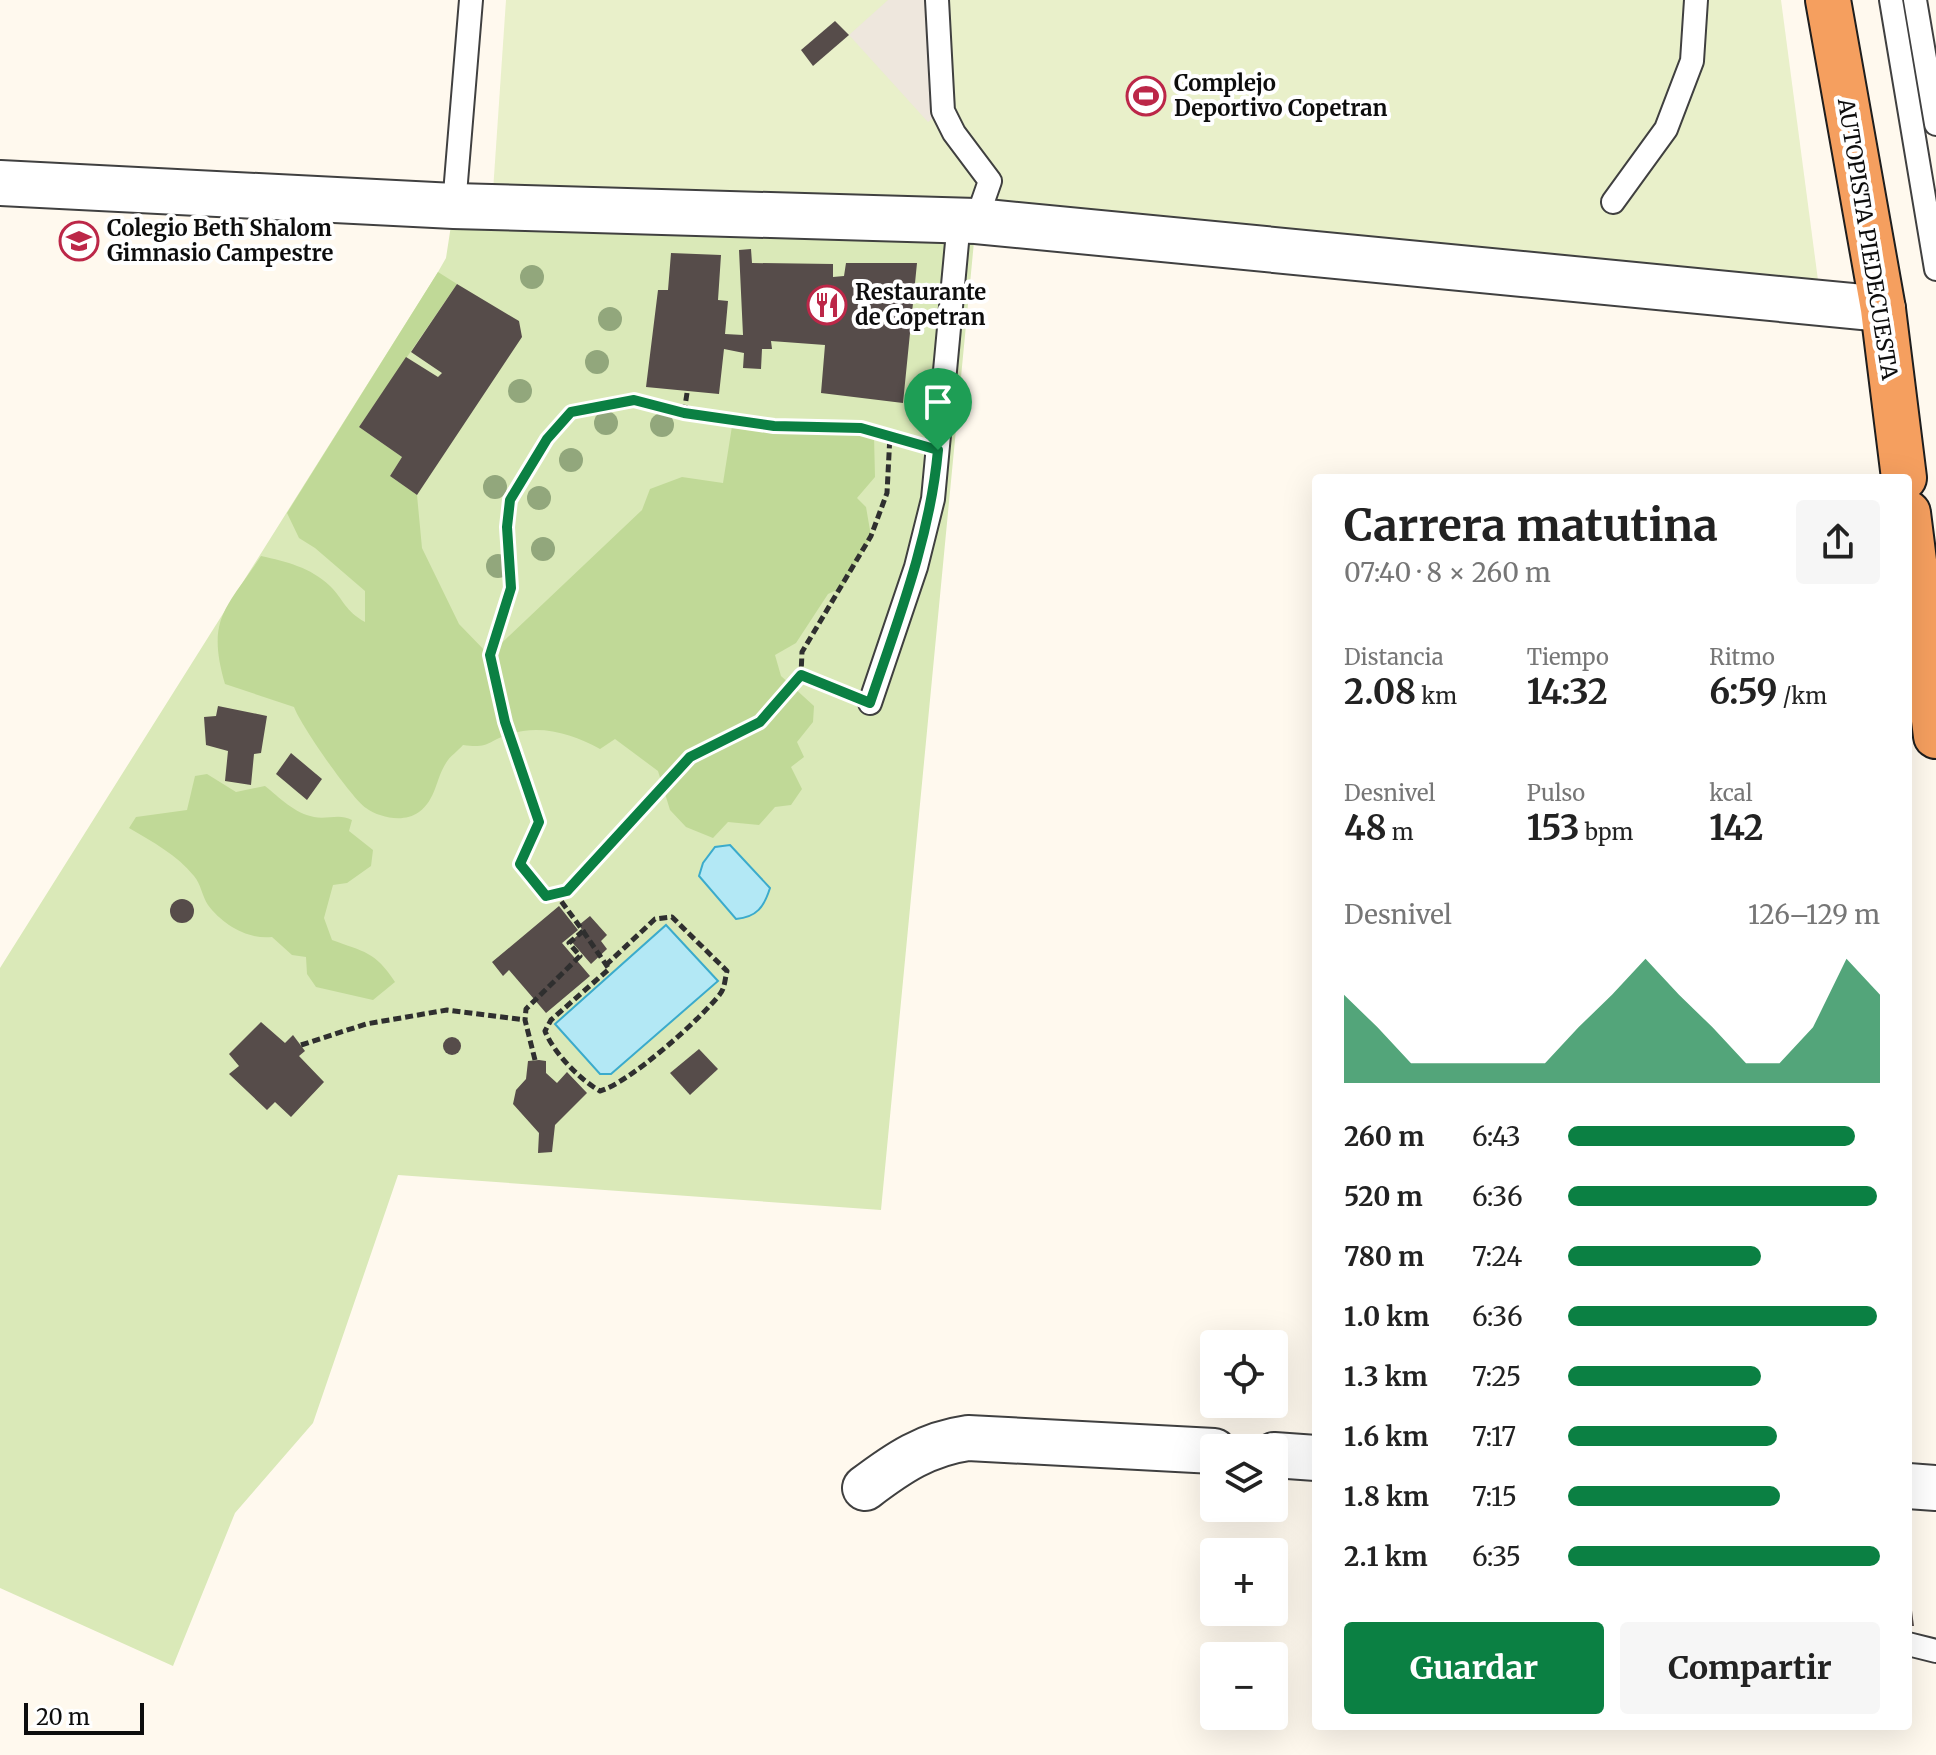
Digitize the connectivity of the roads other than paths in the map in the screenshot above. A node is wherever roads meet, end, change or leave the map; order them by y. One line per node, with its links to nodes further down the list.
1 (471, 0): 10 (lane)
2 (937, 0): 11 (lane)
3 (1696, 0): 9 (lane)
4 (1828, 0): 13 (highway, AUTOPISTA PIEDECUESTA)
5 (1891, 0): 12 (lane)
6 (1915, 0): 7 (lane)
7 (1936, 124)
8 (0, 183): 10 (street)
9 (1613, 202)
10 (454, 206): 11 (street)
11 (968, 221): 13 (street); 16 (lane)
12 (1936, 269)
13 (1883, 309): 14 (highway, AUTOPISTA PIEDECUESTA)
14 (1904, 474)
15 (1912, 545): 17 (highway)
16 (870, 703)
17 (1936, 736)
18 (1200, 1450): 22 (street)
19 (1288, 1456): 20 (street)
20 (1312, 1458)
21 (1912, 1486): 23 (street)
22 (865, 1488)
23 (1936, 1488)
24 (1912, 1645): 25 (lane)
25 (1936, 1651)

